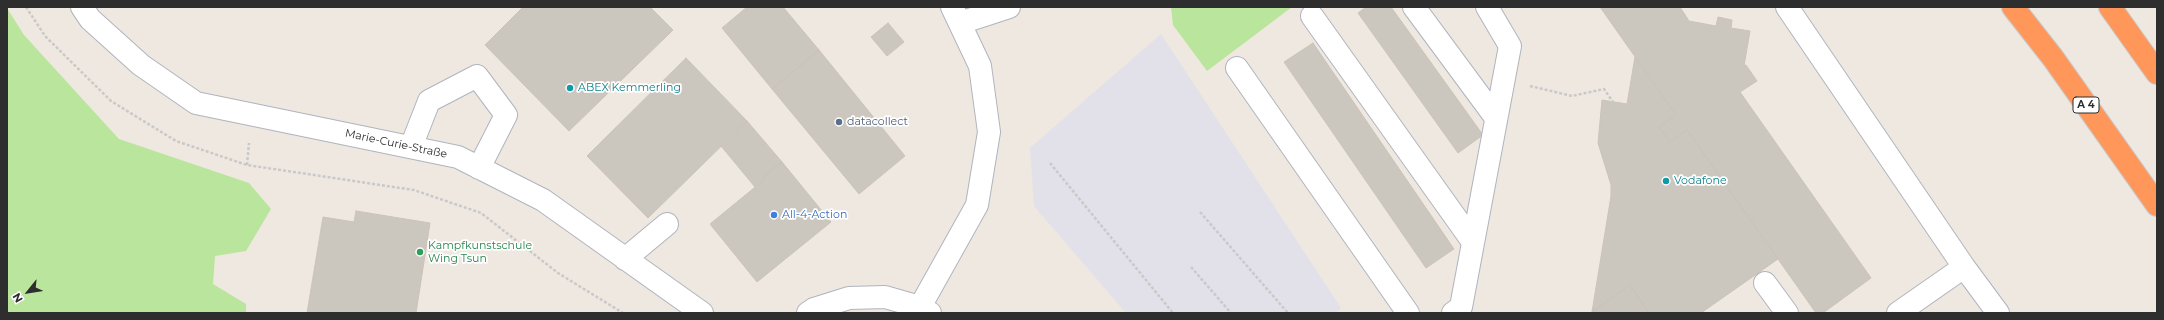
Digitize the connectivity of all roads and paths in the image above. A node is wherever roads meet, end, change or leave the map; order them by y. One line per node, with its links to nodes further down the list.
1 (26, 7): 29 (path)
2 (82, 7): 16 (street, Marie-Curie-Straße)
3 (1009, 7): 9 (street)
4 (1414, 7): 15 (street)
5 (1487, 7): 13 (street)
6 (1787, 7): 25 (street)
7 (2013, 7): 19 (highway, A 4)
8 (2110, 7): 12 (highway)
9 (956, 15): 27 (street)
10 (1312, 16): 22 (street)
11 (1237, 68): 34 (street)
12 (2157, 73)
13 (1503, 79): 14 (path); 15 (street)
14 (1613, 102)
15 (1496, 118): 22 (street)
16 (411, 147): 18 (street, Marie-Curie-Straße); 18 (street)
17 (1050, 163): 31 (path)
18 (479, 168): 23 (street, Marie-Curie-Straße)
19 (2157, 205)
20 (1200, 212): 33 (path)
21 (667, 224): 23 (street)
22 (1473, 242): 35 (street)
23 (625, 259): 28 (street, Marie-Curie-Straße)
24 (1191, 267): 32 (path)
25 (1964, 267): 37 (street); 38 (street)
26 (1765, 283): 36 (street)
27 (925, 310): 30 (street)
28 (699, 312)
29 (623, 313)
30 (808, 313)
31 (1173, 313)
32 (1231, 313)
33 (1288, 313)
34 (1408, 313)
35 (1452, 313)
36 (1787, 313)
37 (1898, 313)
38 (1998, 313)

